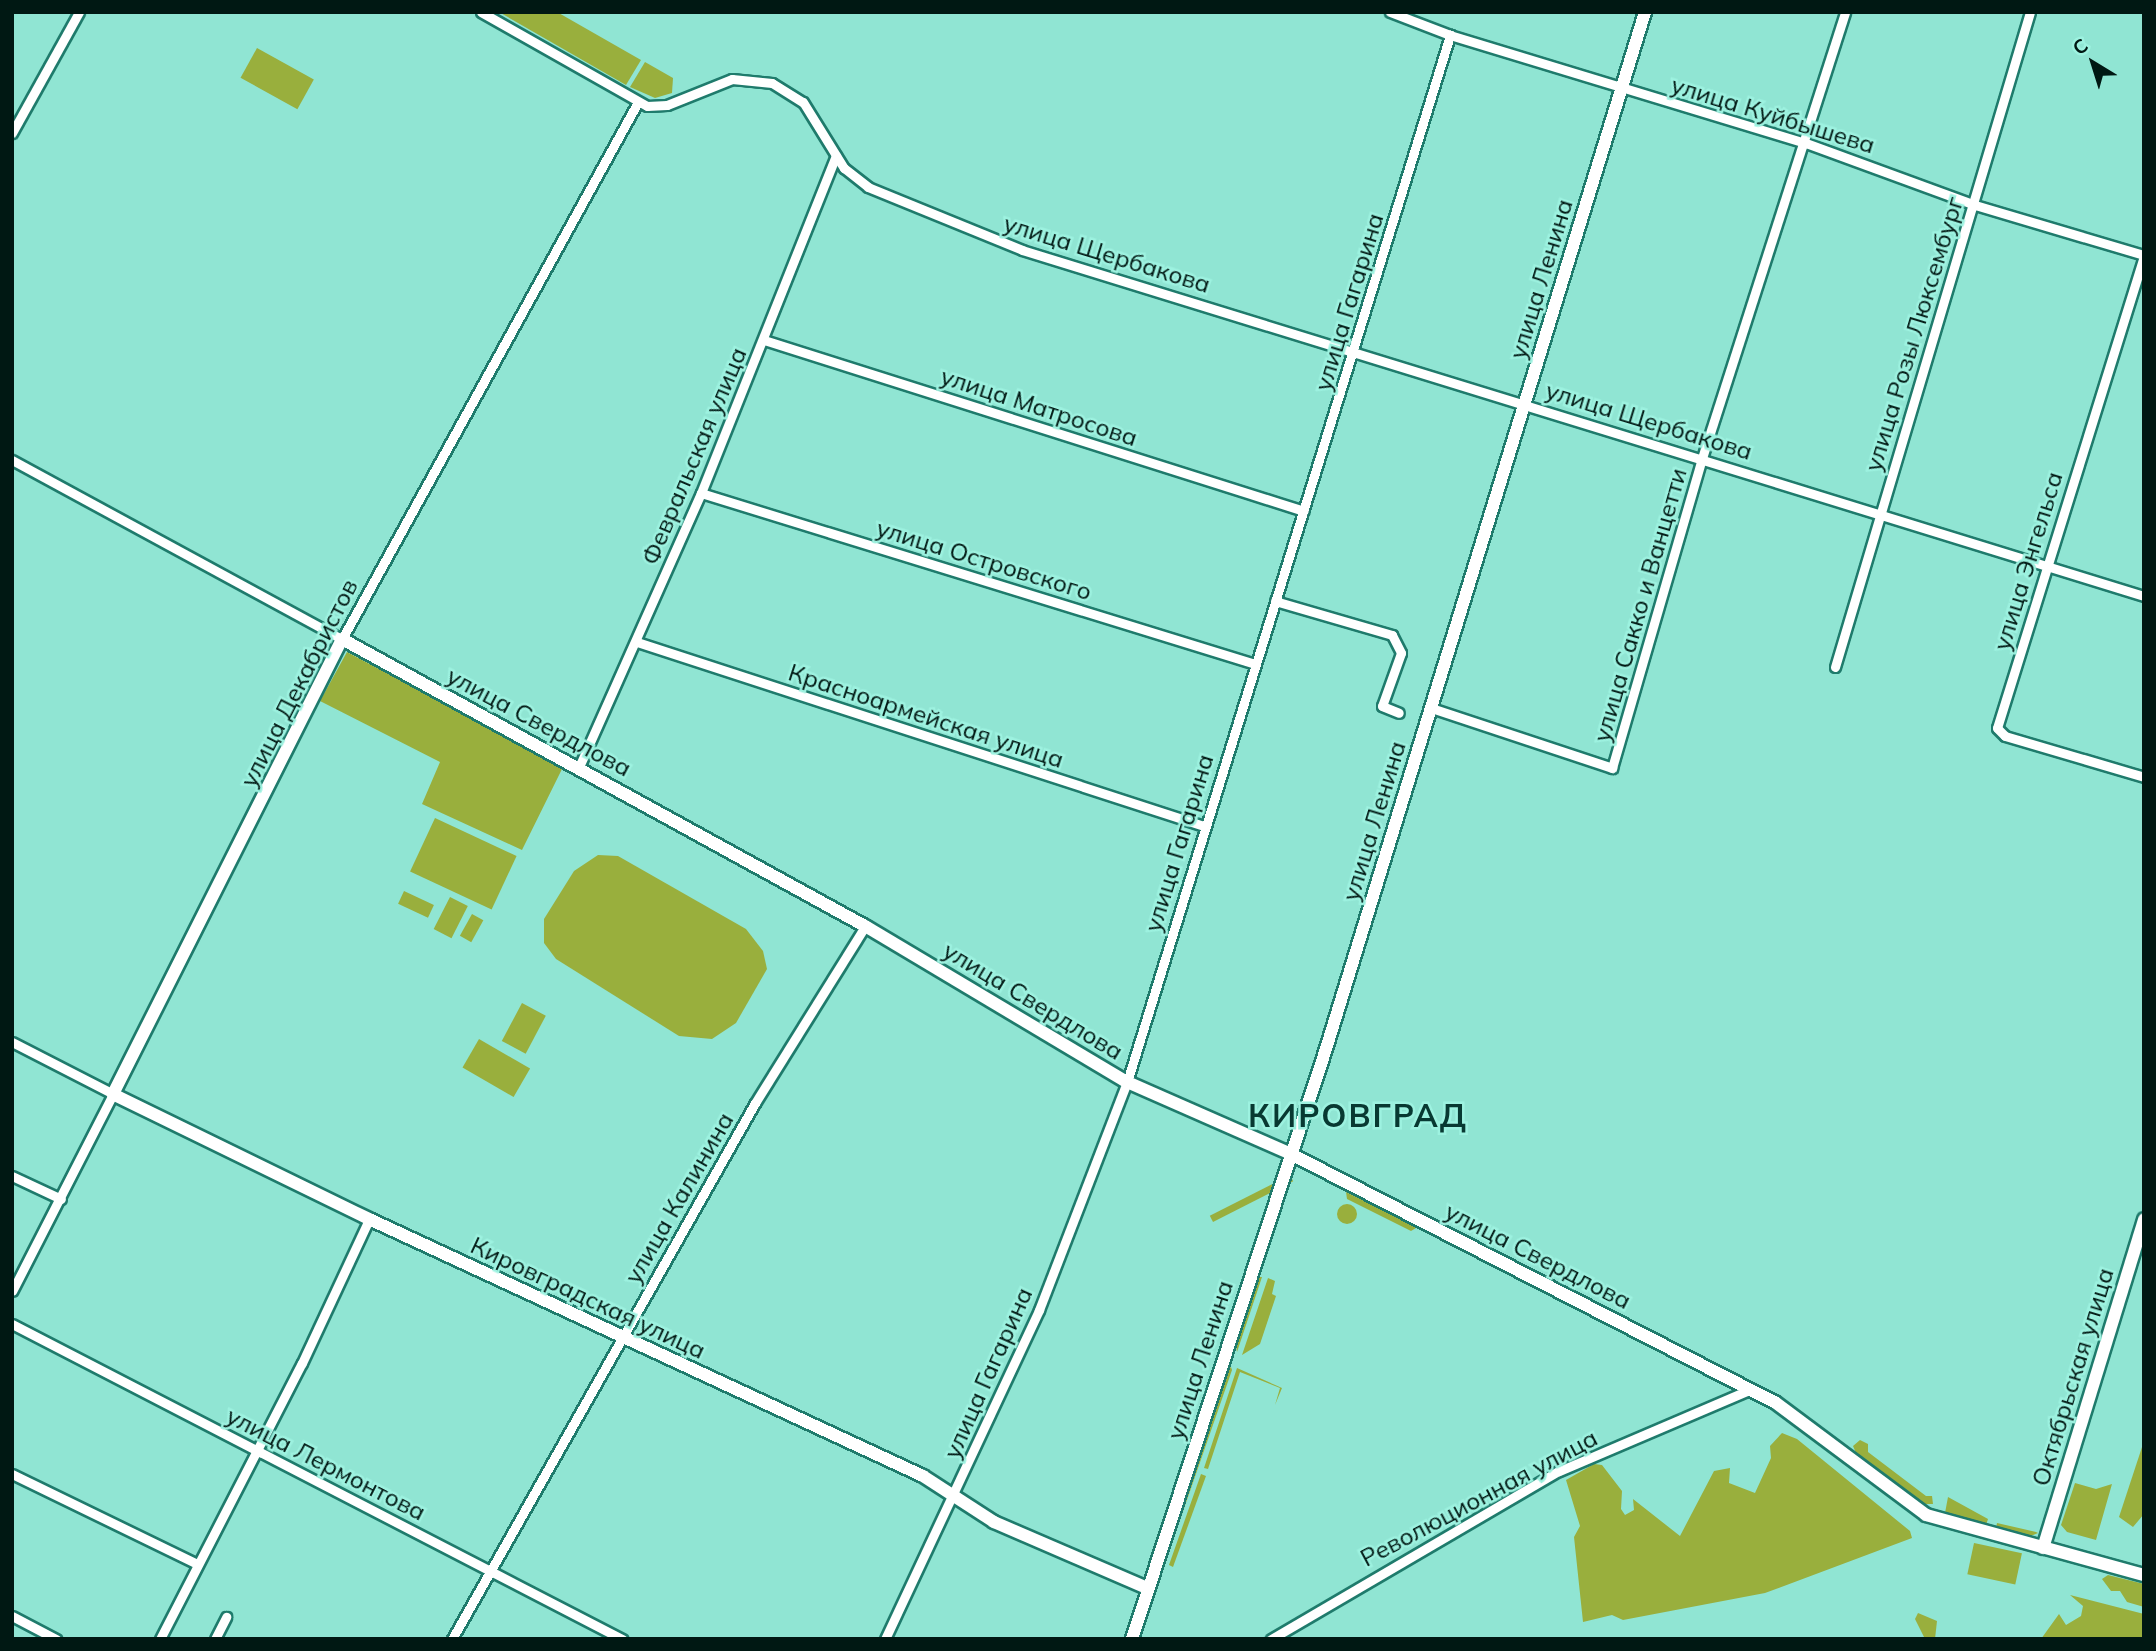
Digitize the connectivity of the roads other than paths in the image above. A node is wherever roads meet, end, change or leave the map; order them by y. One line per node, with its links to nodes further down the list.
1 (79, 12): 10 (street)
2 (481, 12): 9 (street)
3 (1390, 12): 7 (street, улица Куйбышева)
4 (1645, 12): 8 (main road, улица Ленина)
5 (1845, 12): 11 (street, улица Сакко и Ванцетти)
6 (2030, 12): 13 (street, улица Розы Люксембург)
7 (1450, 35): 8 (street, улица Куйбышева); 16 (street, улица Гагарина)
8 (1622, 88): 11 (street, улица Куйбышева); 17 (main road, улица Ленина)
9 (638, 102): 12 (street, улица Щербакова); 26 (street, улица Декабристов)
10 (12, 133)
11 (1806, 142): 13 (street, улица Куйбышева); 18 (street, улица Сакко и Ванцетти)
12 (836, 156): 15 (street, Февральская улица); 16 (street, улица Щербакова)
13 (1975, 205): 14 (street, улица Куйбышева); 22 (street, улица Розы Люксембург)
14 (2144, 256): 23 (street, улица Энгельса)
15 (764, 340): 20 (street, Февральская улица); 21 (street, улица Матросова)
16 (1355, 350): 17 (street, улица Щербакова); 21 (street, улица Гагарина)
17 (1525, 404): 18 (street, улица Щербакова); 30 (main road, улица Ленина)
18 (1702, 458): 22 (street, улица Щербакова); 30 (street, улица Сакко и Ванцетти)
19 (12, 460): 26 (street, улица Свердлова)
20 (701, 493): 27 (street, Февральская улица); 28 (street, улица Островского)
21 (1304, 511): 25 (street, улица Гагарина)
22 (1880, 511): 23 (street, улица Щербакова); 29 (street, улица Розы Люксембург)
23 (2046, 565): 24 (street, улица Щербакова); 33 (street, улица Энгельса)
24 (2144, 596)
25 (1275, 601): 28 (street, улица Гагарина); 31 (street)
26 (342, 639): 32 (main road, улица Свердлова); 38 (main road, улица Декабристов)
27 (637, 642): 32 (street, Февральская улица); 34 (street, Красноармейская улица)
28 (1255, 664): 34 (street, улица Гагарина)
29 (1835, 667)
30 (1430, 708): 39 (main road, улица Ленина)
31 (1399, 713)
32 (579, 766): 35 (main road, улица Свердлова)
33 (2144, 777)
34 (1204, 827): 37 (street, улица Гагарина)
35 (865, 926): 37 (main road, улица Свердлова); 46 (street, улица Калинина)
36 (12, 1042): 38 (street, Кировградская улица)
37 (1128, 1082): 39 (main road, улица Свердлова); 50 (street, улица Гагарина)
38 (113, 1094): 41 (street, улица Декабристов); 42 (main road, Кировградская улица)
39 (1289, 1153): 47 (main road, улица Свердлова); 55 (main road, улица Ленина)
40 (12, 1177): 41 (street)
41 (61, 1199): 44 (street, улица Декабристов)
42 (369, 1219): 46 (main road, Кировградская улица); 48 (street)
43 (2144, 1219): 51 (main road, Октябрьская улица)
44 (12, 1291)
45 (12, 1324): 48 (street, улица Лермонтова)
46 (621, 1337): 50 (main road, Кировградская улица); 53 (street, улица Калинина)
47 (1751, 1389): 51 (main road, улица Свердлова); 65 (street, Революционная улица)
48 (256, 1449): 52 (street); 53 (street, улица Лермонтова)
49 (12, 1474): 52 (street)
50 (953, 1497): 55 (main road, Кировградская улица); 63 (street, улица Гагарина)
51 (2043, 1548): 54 (main road, улица Свердлова)
52 (197, 1563): 59 (street)
53 (488, 1569): 61 (street, улица Калинина); 62 (street, улица Лермонтова)
54 (2144, 1575)
55 (1147, 1588): 64 (main road, улица Ленина)
56 (12, 1616): 58 (street)
57 (226, 1617): 60 (street)
58 (56, 1639)
59 (160, 1639)
60 (215, 1639)
61 (452, 1639)
62 (622, 1639)
63 (885, 1639)
64 (1132, 1639)
65 (1271, 1639)

